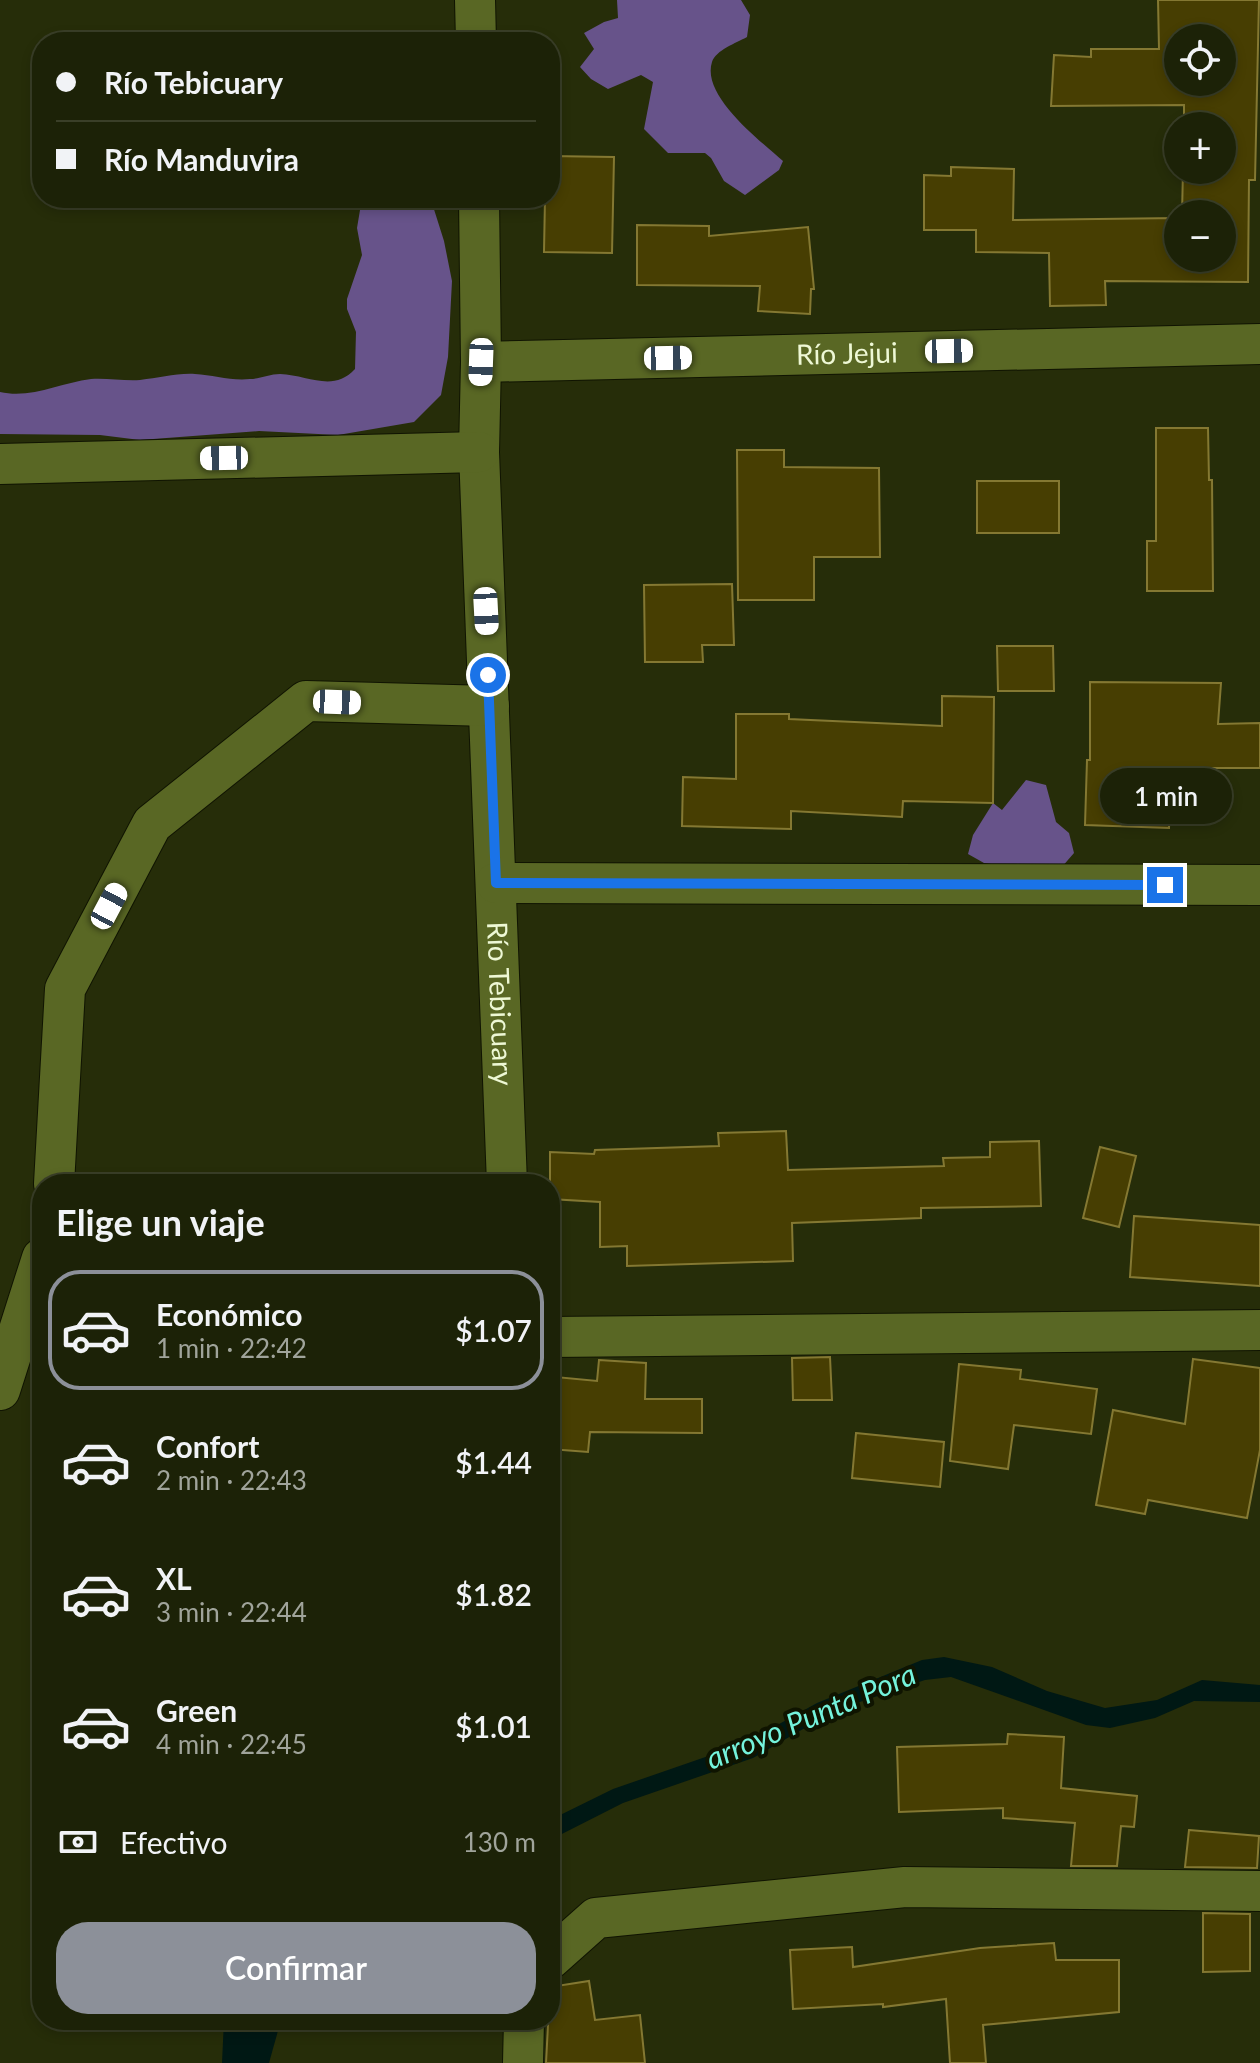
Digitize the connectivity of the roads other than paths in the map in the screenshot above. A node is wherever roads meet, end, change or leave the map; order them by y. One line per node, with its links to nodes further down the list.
1 (475, 0): 2 (street)
2 (476, 32)
3 (479, 208): 5 (street, Río Tebicuary)
4 (1260, 344): 5 (street, Río Jejui)
5 (481, 362): 6 (street, Río Tebicuary)
6 (479, 452): 7 (street); 8 (street, Río Tebicuary)
7 (0, 464)
8 (489, 706): 9 (street, Río Tebicuary); 11 (street)
9 (496, 883): 10 (street); 12 (street, Río Tebicuary)
10 (1260, 885)
11 (55, 1174)
12 (507, 1174)
13 (32, 1289): 16 (street)
14 (1260, 1330): 15 (street)
15 (560, 1337)
16 (0, 1390)
17 (1260, 1891): 18 (street)
18 (560, 1950)
19 (524, 2030): 20 (street)
20 (523, 2063)

